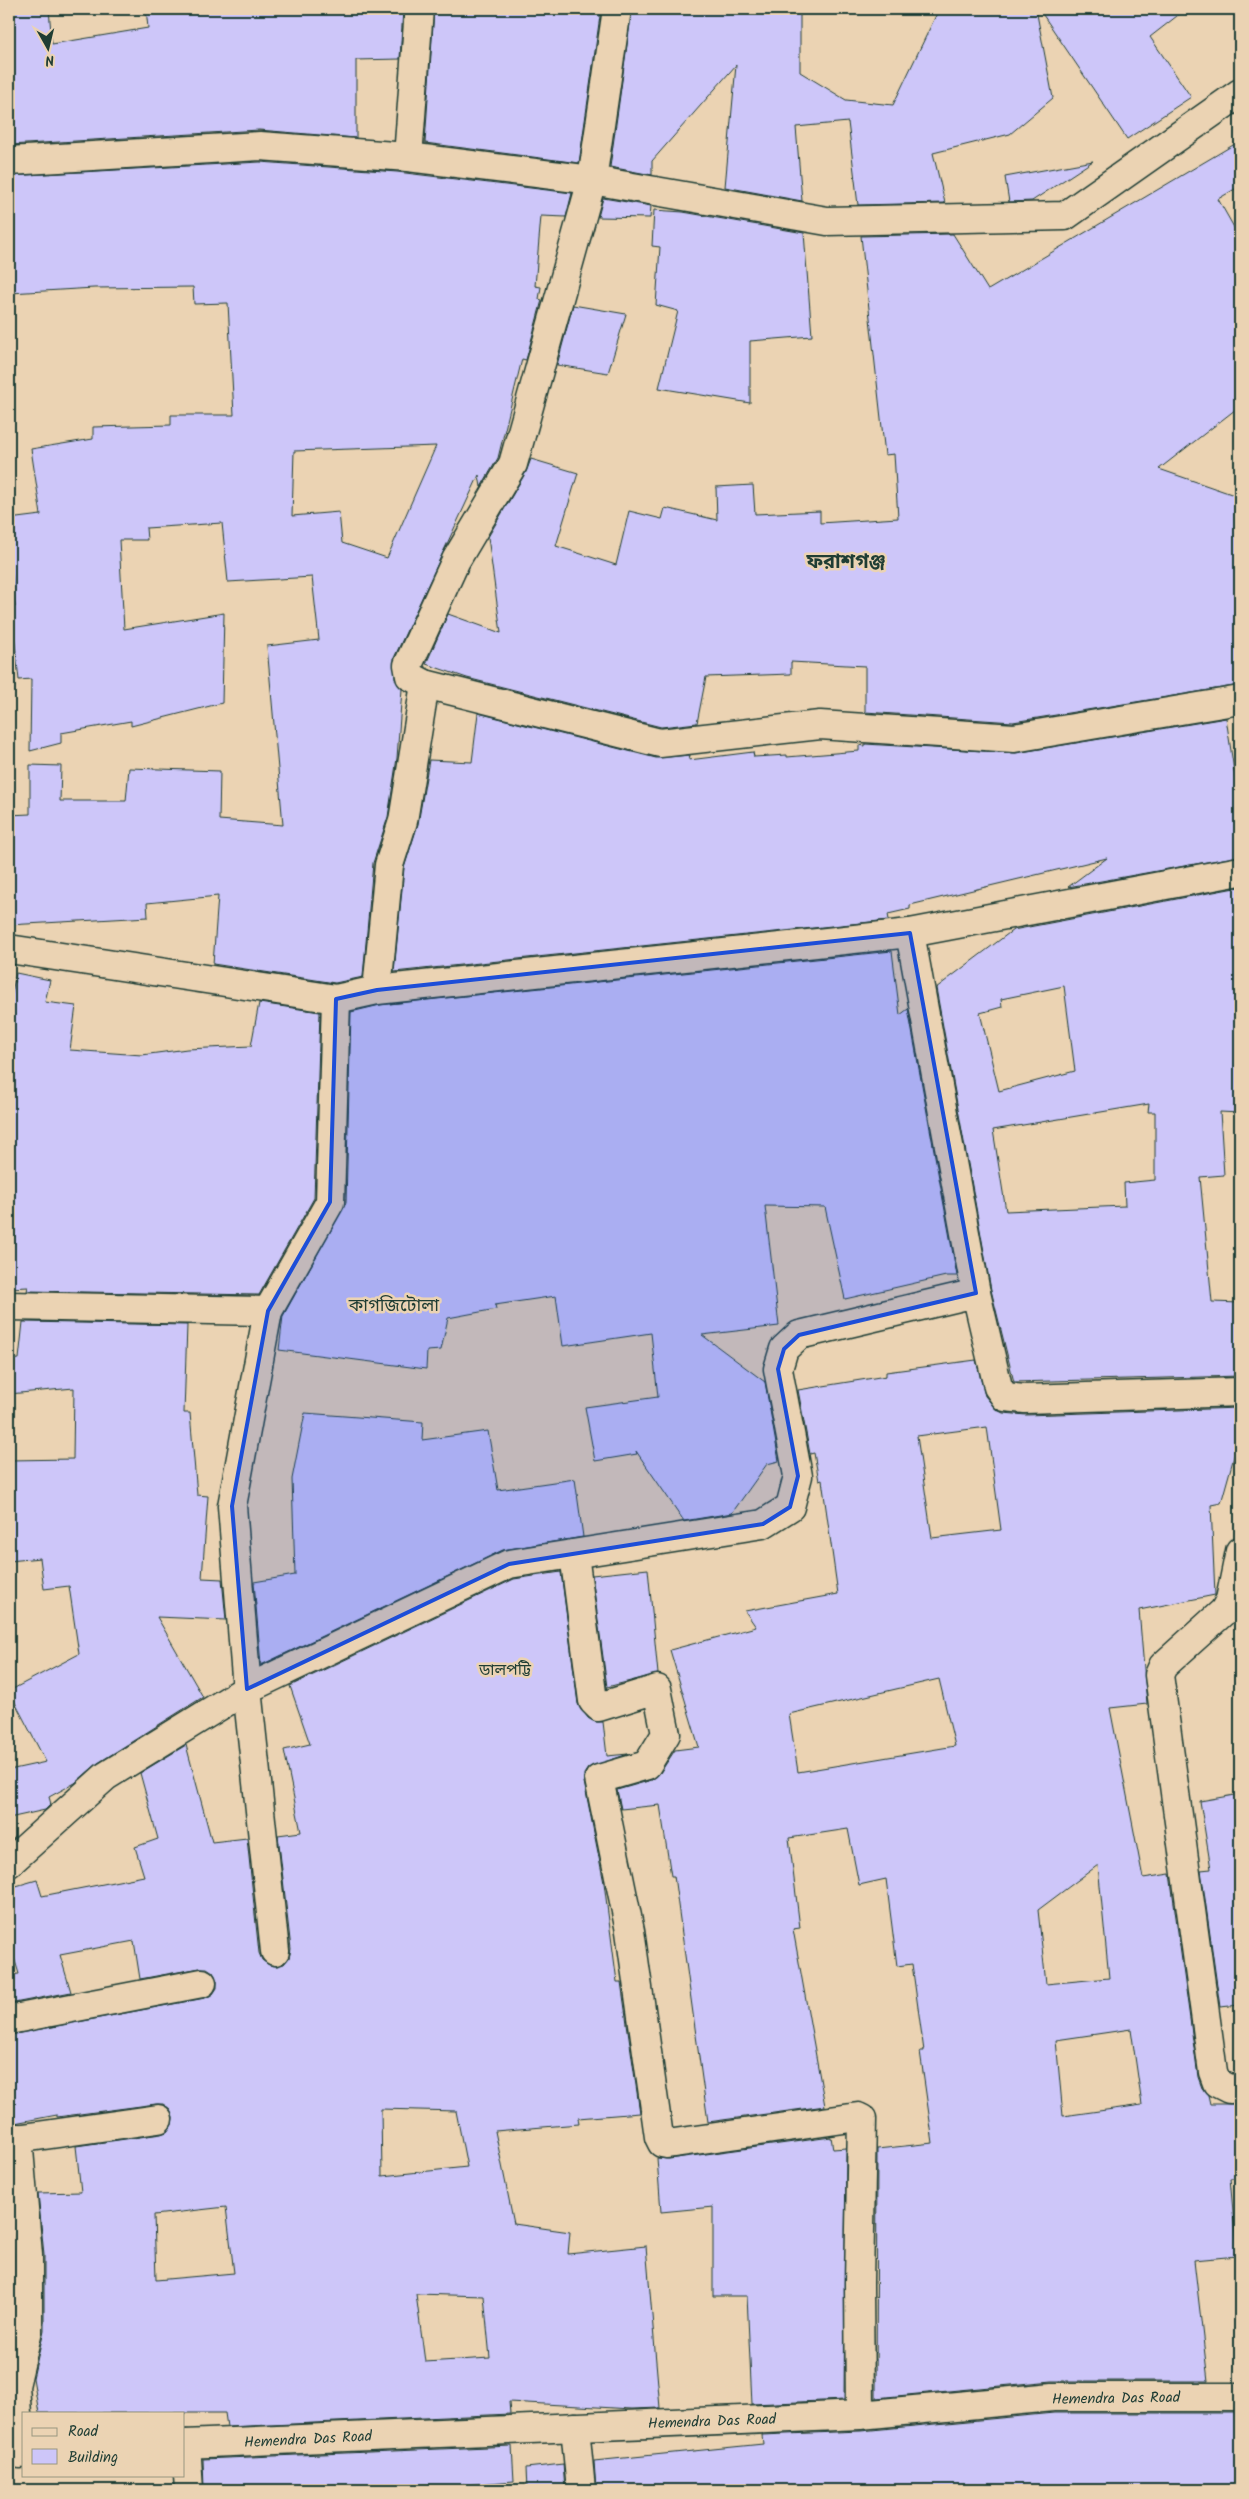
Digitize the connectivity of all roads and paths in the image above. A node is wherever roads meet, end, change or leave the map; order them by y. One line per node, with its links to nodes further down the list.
1 (419, 9): 4 (street)
2 (616, 9): 6 (street)
3 (1240, 93): 6 (street)
4 (408, 156): 5 (street); 6 (street)
5 (9, 161)
6 (592, 180): 7 (street)
7 (425, 684): 8 (street); 12 (street)
8 (1240, 700)
9 (1240, 871): 10 (street)
10 (910, 933): 12 (street); 14 (street)
11 (9, 949): 13 (street)
12 (377, 990): 13 (street)
13 (336, 999): 16 (street)
14 (976, 1293): 17 (street); 19 (street)
15 (9, 1306): 16 (street)
16 (268, 1311): 20 (street)
17 (1240, 1392)
18 (1240, 1551): 25 (street)
19 (574, 1554): 20 (street); 29 (street)
20 (247, 1689): 21 (street); 22 (street)
21 (9, 1863)
22 (275, 1951)
23 (202, 1983): 24 (street)
24 (9, 2020)
25 (1240, 2088)
26 (158, 2119): 27 (street)
27 (14, 2139): 32 (street)
28 (1240, 2397): 29 (street, Hemendra Das Road)
29 (860, 2415): 30 (street, Hemendra Das Road)
30 (575, 2427): 31 (street, Hemendra Das Road); 34 (street)
31 (185, 2444): 33 (street)
32 (18, 2454)
33 (189, 2490)
34 (581, 2490)

